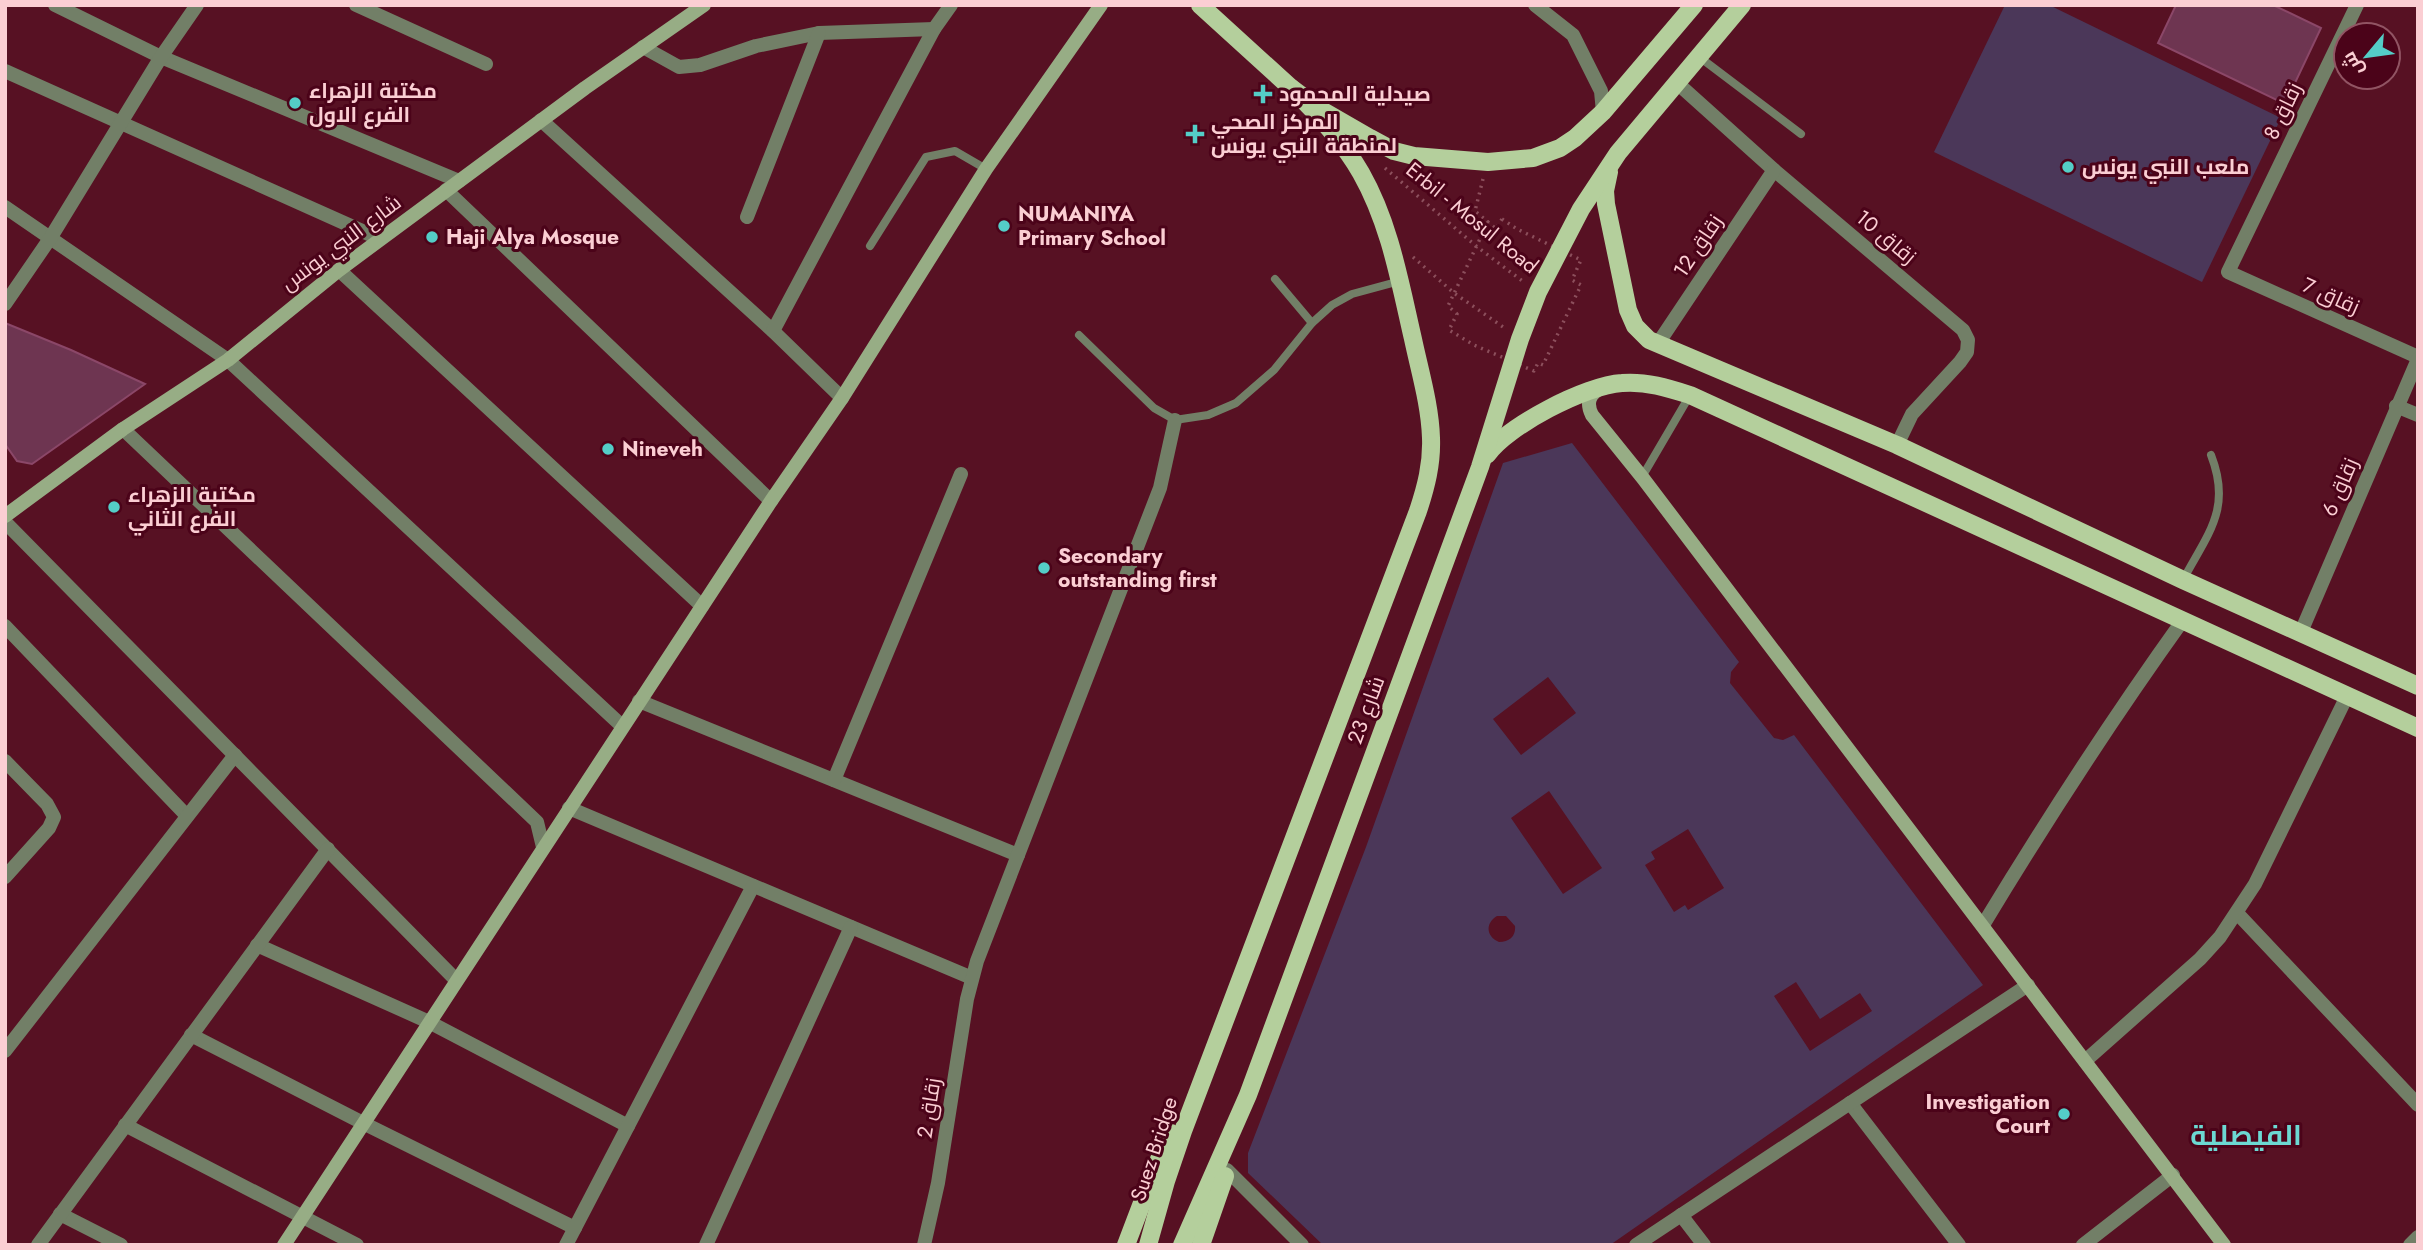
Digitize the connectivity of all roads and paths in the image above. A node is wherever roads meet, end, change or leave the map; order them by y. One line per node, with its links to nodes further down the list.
1 (55, 5): 16 (street)
2 (197, 5): 16 (street)
3 (356, 5): 17 (street)
4 (705, 5): 14 (street, شارع النبي يونس)
5 (951, 5): 12 (street)
6 (1101, 5): 28 (street)
7 (1200, 5): 20 (main road)
8 (1535, 5): 21 (street)
9 (1694, 5): 21 (main road)
10 (1742, 5): 15 (main road)
11 (2357, 5): 41 (street, زقاق 8)
12 (934, 29): 13 (street); 49 (street)
13 (819, 33): 14 (street); 33 (street)
14 (643, 47): 22 (street, شارع النبي يونس)
15 (1698, 56): 19 (main road); 24 (lane)
16 (161, 57): 23 (street); 30 (street)
17 (486, 64)
18 (5, 71): 23 (street)
19 (1676, 82): 25 (main road); 29 (street, زقاق 10)
20 (1290, 87): 26 (main road); 43 (main road, شارع 23)
21 (1603, 112): 26 (main road)
22 (541, 120): 30 (street, شارع النبي يونس); 49 (street)
23 (122, 122): 35 (street); 36 (street)
24 (1801, 134)
25 (1618, 153): 44 (main road, شارع 23); 52 (main road)
26 (1488, 162): 34 (path)
27 (1383, 166): 44 (path, Erbil - Mosul Road)
28 (986, 169): 37 (lane); 58 (street)
29 (1774, 170): 52 (street, زقاق 12); 63 (street, زقاق 10)
30 (459, 181): 31 (street, شارع النبي يونس)
31 (446, 190): 36 (street, شارع النبي يونس); 68 (street)
32 (5, 207): 35 (street)
33 (747, 217)
34 (1488, 222)
35 (51, 237): 46 (street); 54 (street)
36 (380, 239): 39 (street, شارع النبي يونس)
37 (870, 246)
38 (1409, 254): 45 (path)
39 (339, 270): 54 (street, شارع النبي يونس); 72 (street)
40 (1464, 271): 45 (path)
41 (2228, 272): 53 (street, زقاق 7)
42 (1275, 279): 47 (lane)
43 (1400, 281): 47 (lane); 102 (main road, شارع 23)
44 (1538, 292): 51 (main road, شارع 23)
45 (1454, 293): 51 (path); 55 (path)
46 (5, 304)
47 (1312, 323): 61 (lane)
48 (1560, 330): 55 (path)
49 (773, 331): 58 (street)
50 (1079, 335): 61 (lane)
51 (1520, 339): 55 (main road, شارع 23)
52 (1657, 345): 63 (main road)
53 (2418, 358): 59 (street, زقاق 6)
54 (228, 360): 62 (street, شارع النبي يونس); 79 (street)
55 (1513, 361): 65 (main road, شارع 23)
56 (1603, 387): 57 (main road); 65 (main road); 67 (street)
57 (1690, 395): 67 (lane); 73 (main road)
58 (842, 398): 68 (street)
59 (2396, 406): 60 (street); 74 (street, زقاق 6)
60 (2418, 415)
61 (1175, 420): 88 (street, زقاق 2)
62 (123, 429): 69 (street, شارع النبي يونس); 86 (street)
63 (1896, 446): 71 (main road)
64 (2211, 455): 71 (lane)
65 (1479, 467): 103 (main road, شارع 23)
66 (961, 474): 83 (street)
67 (1642, 477): 92 (street)
68 (771, 501): 72 (street)
69 (5, 516)
70 (5, 522): 81 (street)
71 (2183, 580): 74 (main road)
72 (702, 606): 78 (street)
73 (2183, 620): 77 (main road); 92 (street)
74 (2301, 632): 76 (main road)
75 (8, 635): 85 (street)
76 (2418, 686)
77 (2347, 696): 80 (main road); 91 (street)
78 (639, 701): 79 (street); 83 (street)
79 (622, 726): 84 (street)
80 (2418, 728)
81 (235, 755): 85 (street); 87 (street)
82 (5, 761): 89 (street)
83 (834, 780): 88 (street)
84 (569, 808): 86 (street); 90 (street)
85 (187, 816): 100 (street)
86 (543, 847): 96 (street)
87 (328, 849): 94 (street); 96 (street)
88 (1018, 855): 95 (street, زقاق 2)
89 (5, 877)
90 (753, 886): 93 (street); 108 (street)
91 (2237, 913): 101 (street); 105 (street)
92 (1983, 925): 97 (street)
93 (851, 927): 95 (street); 122 (street)
94 (257, 945): 98 (street); 99 (street)
95 (972, 978): 123 (street, زقاق 2)
96 (456, 980): 98 (street)
97 (2028, 985): 101 (street); 104 (street)
98 (429, 1022): 106 (street); 108 (street)
99 (191, 1035): 106 (street); 107 (street)
100 (5, 1051)
101 (2085, 1061): 110 (street)
102 (1206, 1068): 124 (main road); 125 (main road, Suez Bridge)
103 (1248, 1095): 109 (main road); 126 (main road)
104 (1850, 1103): 112 (street); 130 (street)
105 (2418, 1105)
106 (363, 1123): 113 (street); 114 (street)
107 (125, 1125): 111 (street); 113 (street)
108 (628, 1126): 114 (street)
109 (1227, 1171): 116 (street); 127 (main road)
110 (2173, 1175): 131 (street); 132 (street)
111 (60, 1214): 117 (street); 118 (street)
112 (1681, 1215): 128 (street); 129 (street)
113 (303, 1216): 119 (street); 120 (street)
114 (575, 1227): 121 (street)
115 (2418, 1237): 133 (street)
116 (1300, 1244)
117 (38, 1245)
118 (121, 1245)
119 (284, 1245)
120 (357, 1245)
121 (566, 1245)
122 (706, 1245)
123 (924, 1245)
124 (1126, 1245)
125 (1149, 1245)
126 (1182, 1245)
127 (1201, 1245)
128 (1636, 1245)
129 (1704, 1245)
130 (1959, 1245)
131 (2083, 1245)
132 (2224, 1245)
133 (2410, 1245)

